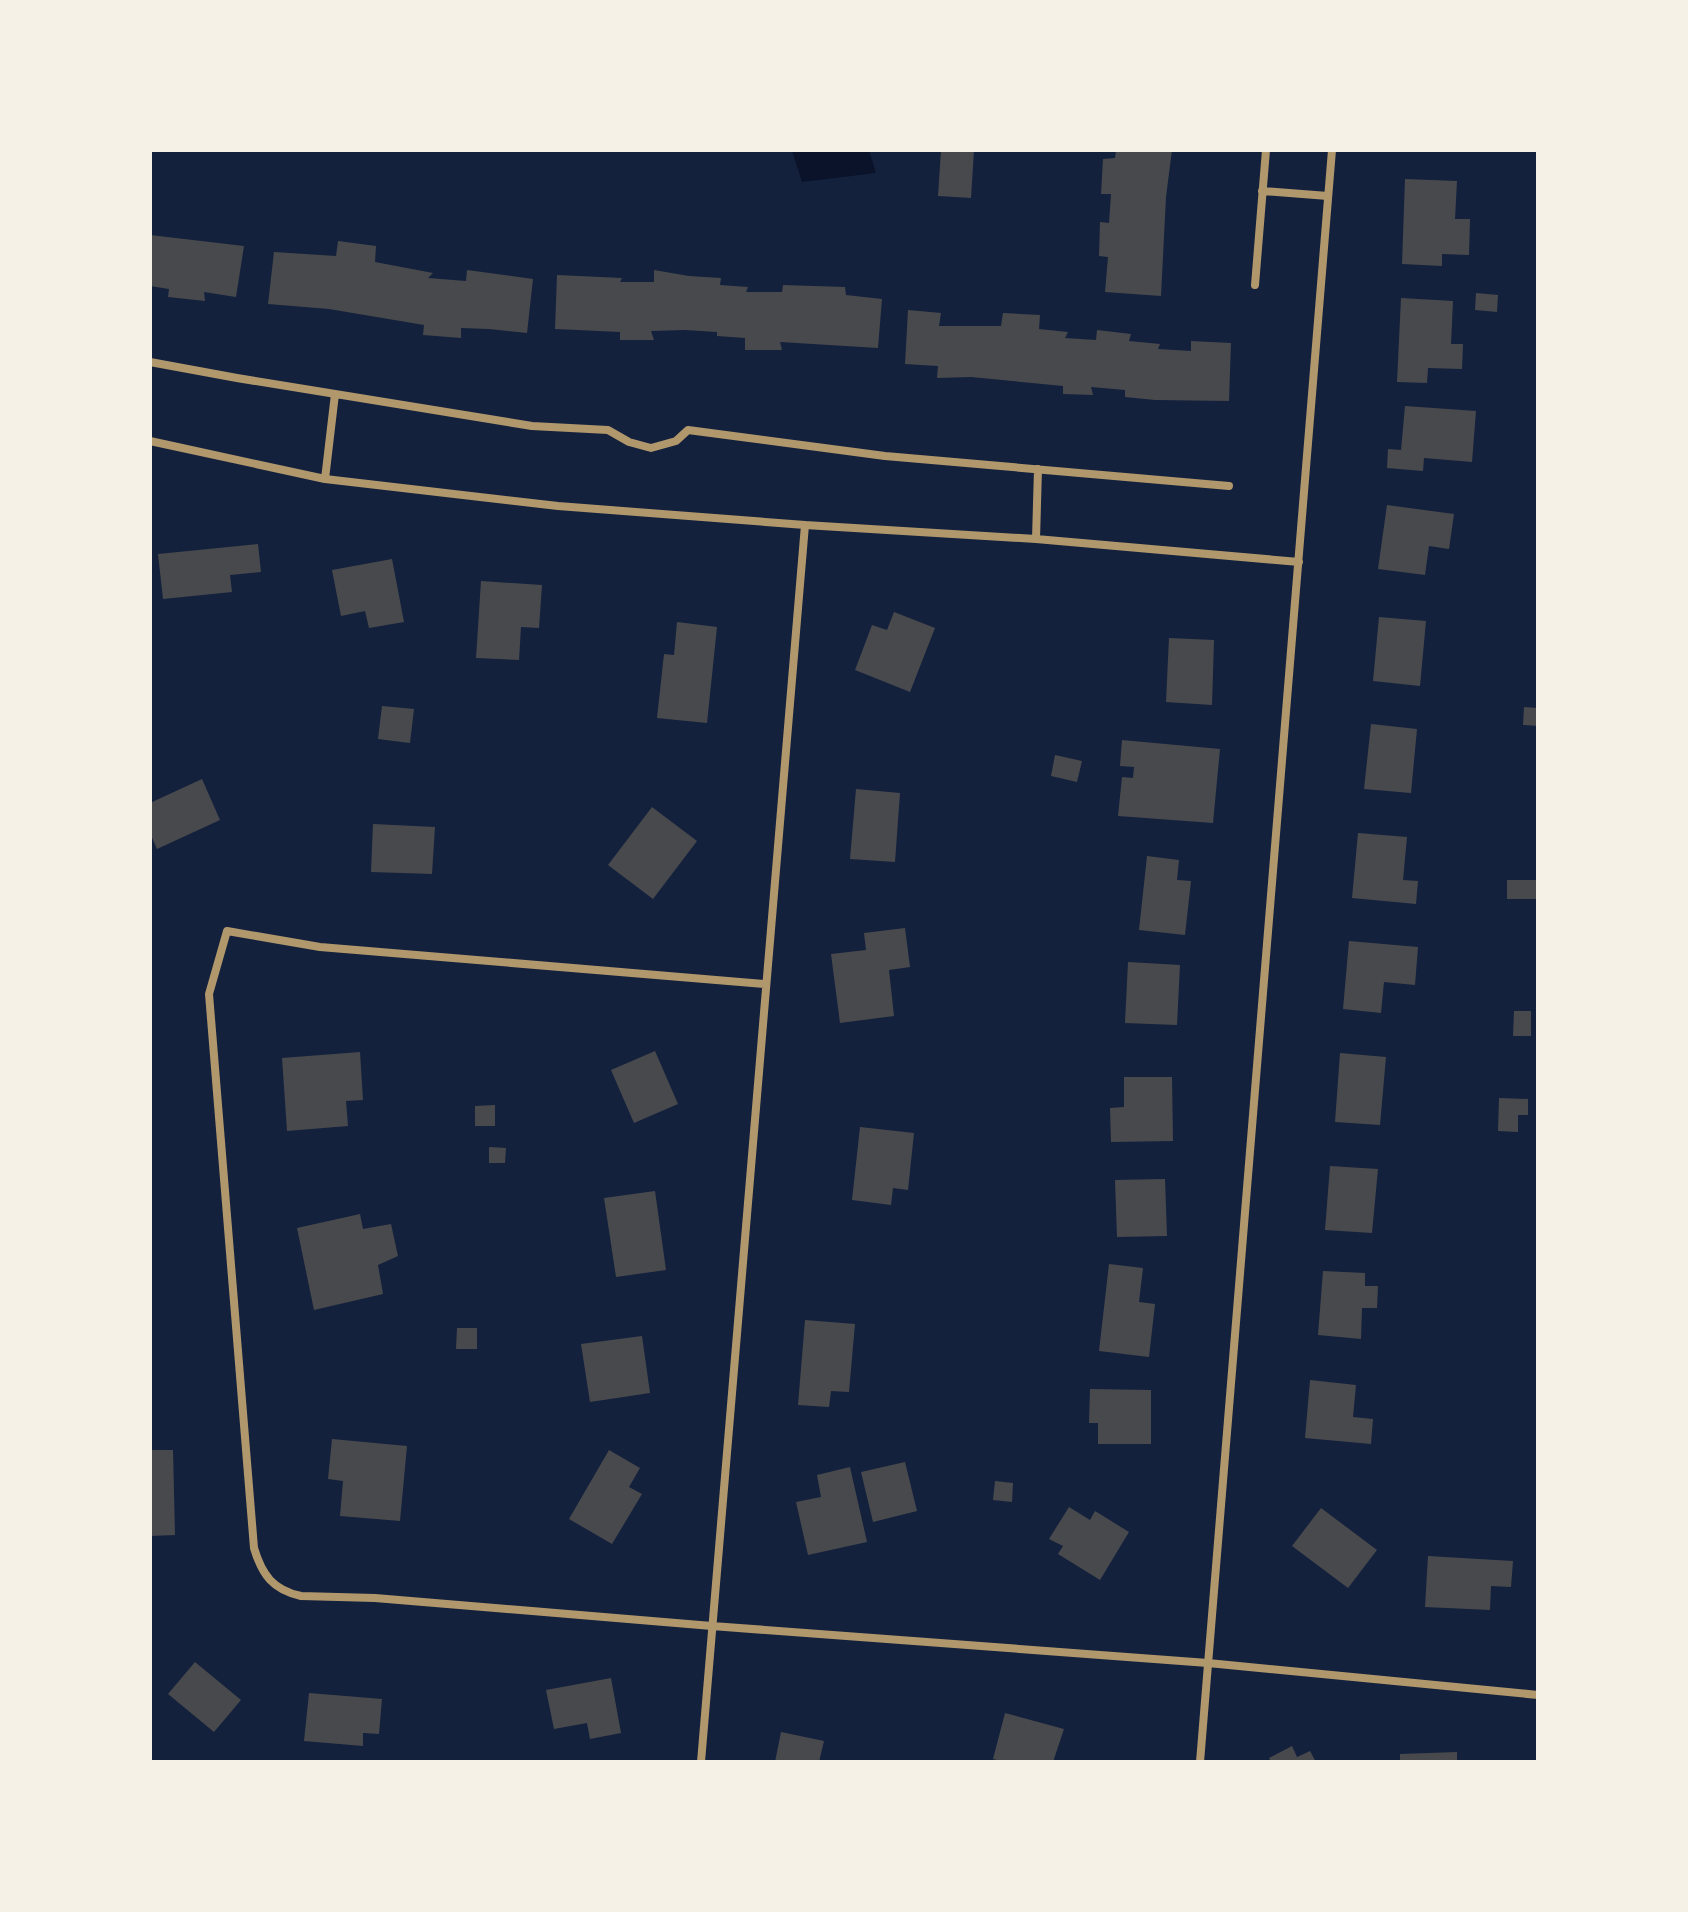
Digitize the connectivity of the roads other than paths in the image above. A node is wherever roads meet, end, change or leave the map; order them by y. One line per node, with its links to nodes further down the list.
1 (1266, 150): 3 (street)
2 (1332, 150): 4 (street)
3 (1262, 191): 4 (street); 5 (street)
4 (1328, 196): 14 (street)
5 (1255, 285)
6 (150, 362): 7 (street)
7 (335, 394): 9 (street); 10 (street)
8 (150, 441): 10 (street)
9 (1038, 469): 11 (street); 13 (street)
10 (325, 479): 12 (street)
11 (1229, 486)
12 (805, 525): 13 (street); 15 (street)
13 (1036, 539): 14 (street)
14 (1299, 562): 17 (street)
15 (765, 984): 16 (street); 16 (street)
16 (712, 1626): 17 (street); 19 (street)
17 (1208, 1663): 18 (street); 20 (street)
18 (1538, 1695)
19 (701, 1762)
20 (1200, 1762)

